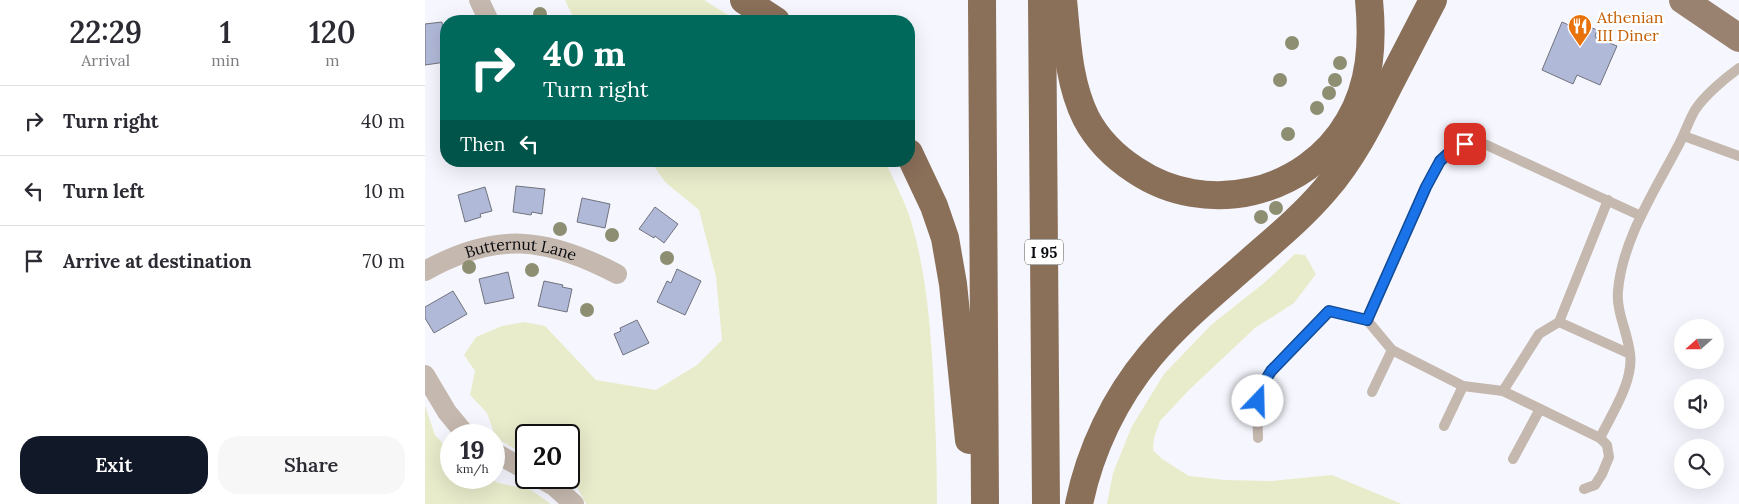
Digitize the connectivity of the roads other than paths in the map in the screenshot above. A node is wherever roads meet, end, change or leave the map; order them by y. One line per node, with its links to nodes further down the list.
1 (479, 0): 9 (street)
2 (744, 0): 10 (highway)
3 (982, 0): 38 (highway)
4 (1042, 0): 39 (highway, I 95)
5 (1063, 0): 6 (highway)
6 (1369, 0)
7 (1433, 0): 40 (highway)
8 (1683, 0): 11 (main road)
9 (486, 15)
10 (767, 15)
11 (1739, 38)
12 (1739, 68): 13 (lane)
13 (1684, 136): 14 (lane); 17 (lane)
14 (1739, 156)
15 (915, 166): 37 (highway)
16 (1608, 200): 17 (lane); 20 (lane); 21 (lane)
17 (1641, 216): 23 (lane)
18 (425, 271): 19 (street, Butternut Lane)
19 (617, 274)
20 (1367, 320): 22 (lane); 31 (lane)
21 (1559, 322): 23 (lane); 26 (lane)
22 (1392, 350): 25 (lane); 27 (lane)
23 (1631, 354): 32 (lane)
24 (425, 375): 29 (street)
25 (1463, 386): 26 (lane); 30 (lane)
26 (1503, 391): 28 (lane)
27 (1372, 392)
28 (1540, 409): 32 (lane); 33 (lane)
29 (457, 424)
30 (1443, 426)
31 (1258, 438)
32 (1600, 438): 34 (lane)
33 (1513, 459)
34 (1584, 488)
35 (557, 489): 36 (street)
36 (574, 504)
37 (976, 504)
38 (985, 504)
39 (1046, 504)
40 (1079, 504)

